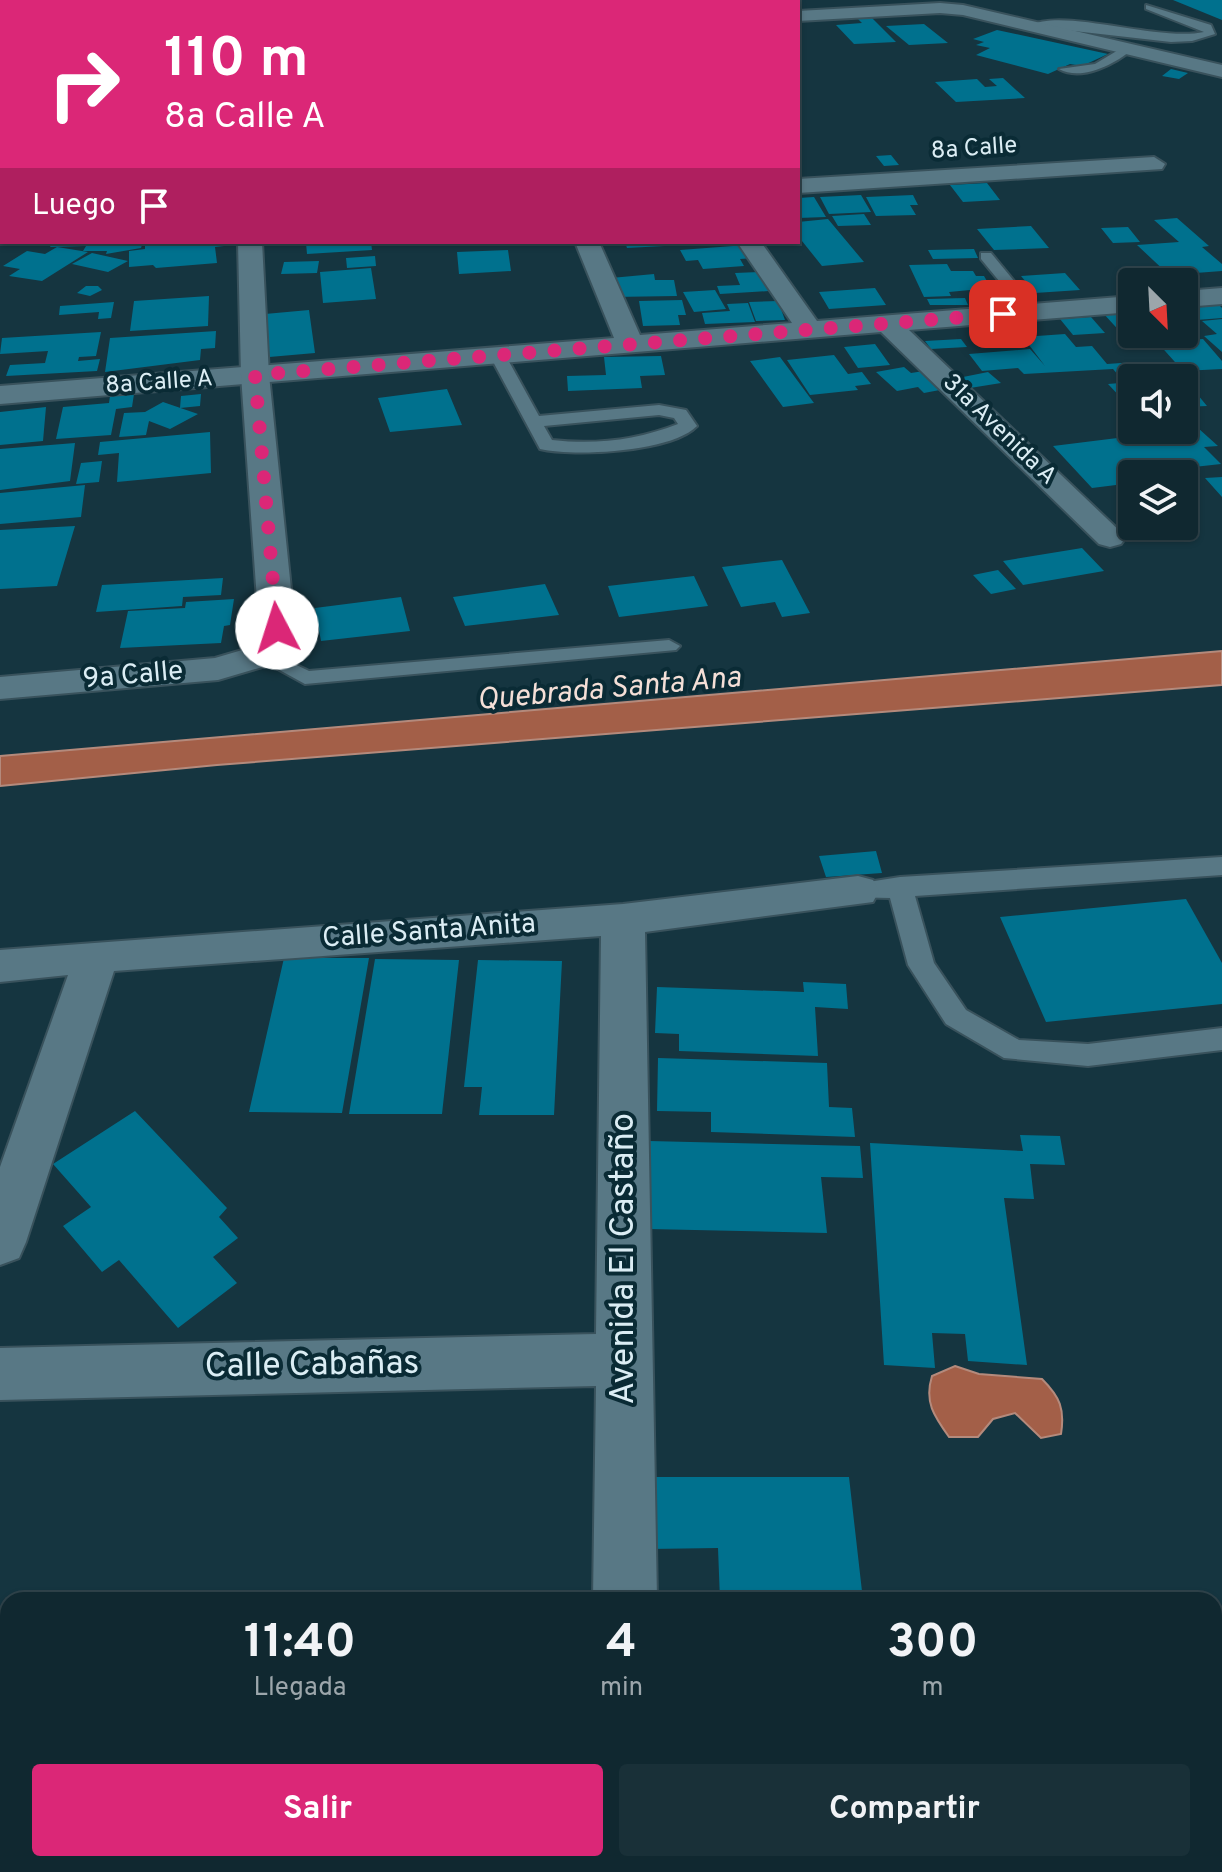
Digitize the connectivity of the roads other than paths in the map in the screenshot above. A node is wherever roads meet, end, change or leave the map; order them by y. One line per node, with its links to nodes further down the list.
1 (938, 4): 3 (street); 4 (street)
2 (1150, 7): 4 (lane)
3 (800, 16)
4 (1035, 26): 5 (street)
5 (1129, 48): 6 (lane); 7 (street)
6 (1065, 69)
7 (1222, 71)
8 (1154, 164): 9 (street, 8a Calle)
9 (800, 186)
10 (250, 244): 22 (street)
11 (588, 244): 20 (street)
12 (750, 244): 19 (street)
13 (986, 256): 17 (lane)
14 (1222, 296): 15 (street)
15 (1198, 298)
16 (1118, 305): 17 (street, 8a Calle A)
17 (1032, 312): 18 (street, 8a Calle A)
18 (888, 324): 19 (street, 8a Calle A); 25 (street, 31a Avenida A)
19 (810, 330): 20 (street, 8a Calle A)
20 (631, 345): 21 (street, 8a Calle A)
21 (498, 356): 22 (street, 8a Calle A); 24 (lane)
22 (255, 375): 23 (street, 8a Calle A); 27 (street)
23 (0, 395)
24 (534, 422): 24 (lane)
25 (1110, 537)
26 (669, 646): 27 (lane)
27 (263, 655): 28 (street, 9a Calle)
28 (0, 688)
29 (1222, 866): 30 (lane)
30 (900, 886): 31 (lane); 35 (lane)
31 (858, 891): 32 (street, Calle Santa Anita)
32 (623, 919): 33 (street, Calle Santa Anita); 37 (street, Avenida El Castaño)
33 (97, 956): 34 (street, Calle Santa Anita); 36 (street)
34 (0, 966)
35 (1222, 1039)
36 (0, 1242)
37 (624, 1359): 38 (street, Calle Cabañas); 39 (street, Avenida El Castaño)
38 (0, 1374)
39 (625, 1592)

